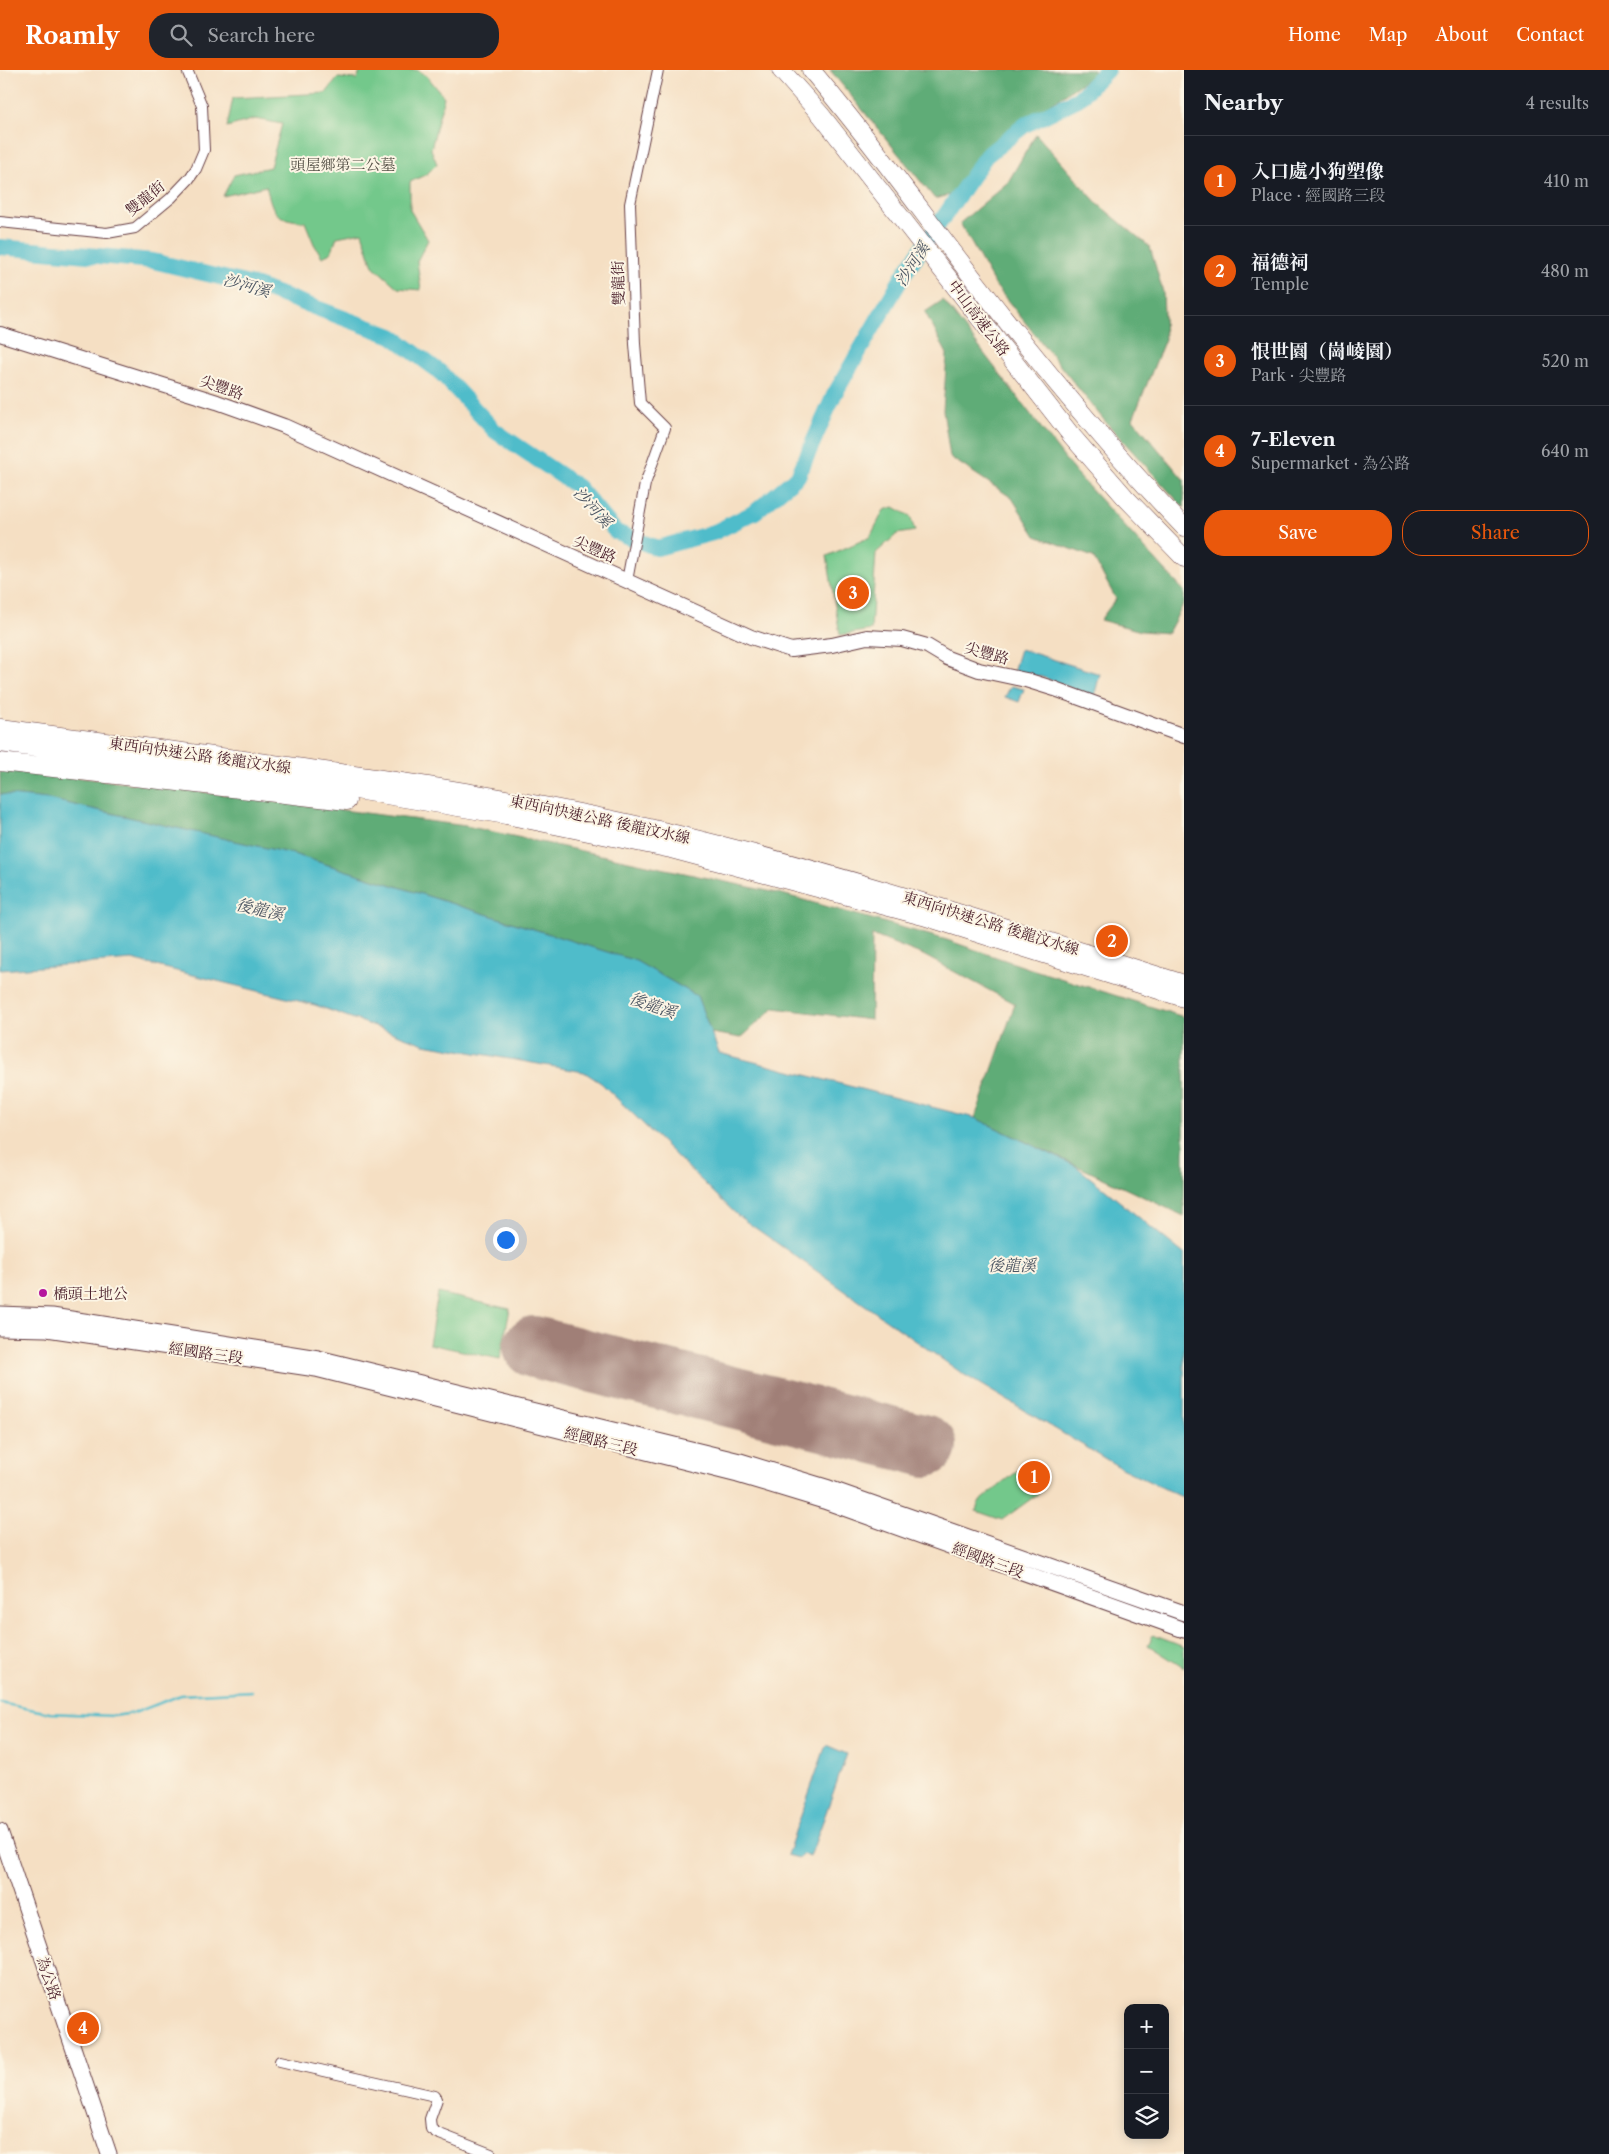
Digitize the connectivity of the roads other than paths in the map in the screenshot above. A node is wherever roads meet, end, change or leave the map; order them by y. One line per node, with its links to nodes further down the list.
1 (187, 70): 5 (street, 雙龍街)
2 (658, 70): 9 (street, 雙龍街)
3 (781, 70): 8 (highway, 中山高速公路)
4 (811, 70): 7 (highway, 中山高速公路)
5 (0, 222)
6 (0, 334): 9 (street, 尖豐路)
7 (1184, 527)
8 (1184, 558)
9 (627, 581): 12 (street, 尖豐路)
10 (0, 717): 17 (highway)
11 (0, 728): 17 (highway, 東西向快速公路 後龍汶水線)
12 (1184, 736)
13 (0, 743): 18 (highway, 東西向快速公路 後龍汶水線)
14 (0, 758): 16 (highway)
15 (0, 762): 16 (highway)
16 (35, 765): 18 (highway)
17 (418, 784): 19 (highway, 東西向快速公路 後龍汶水線)
18 (506, 815): 20 (highway, 東西向快速公路 後龍汶水線)
19 (1184, 984)
20 (1184, 998)
21 (0, 1314): 23 (main road, 經國路三段)
22 (0, 1328): 24 (main road, 經國路三段)
23 (1184, 1613)
24 (1184, 1630)
25 (0, 1831): 29 (main road, 為公路)
26 (0, 1862): 28 (main road, 為公路)
27 (280, 2061): 30 (street)
28 (98, 2154)
29 (109, 2154)
30 (491, 2154)

